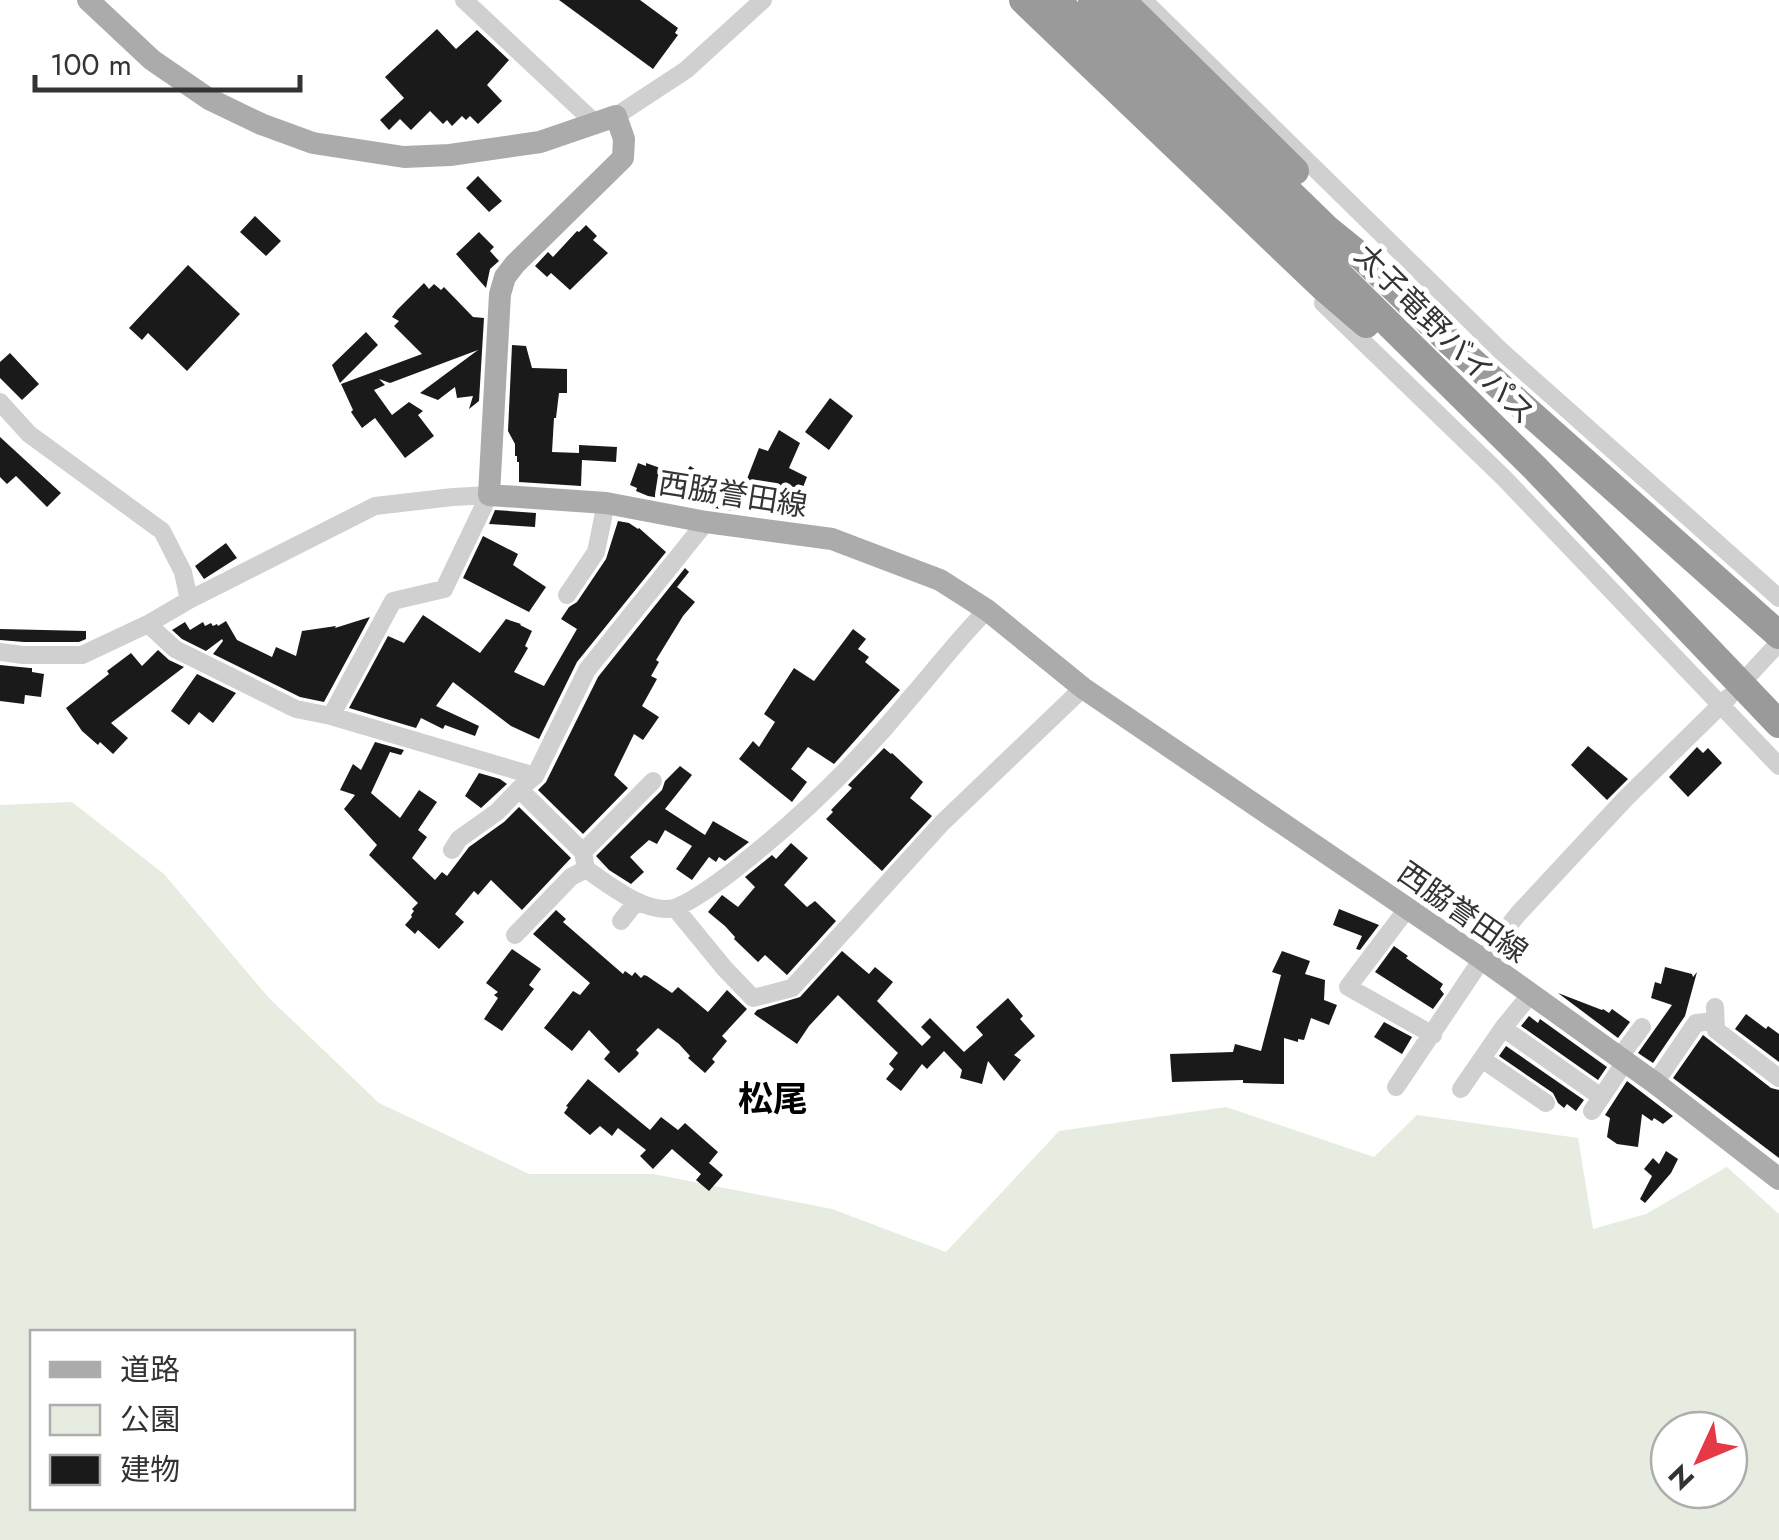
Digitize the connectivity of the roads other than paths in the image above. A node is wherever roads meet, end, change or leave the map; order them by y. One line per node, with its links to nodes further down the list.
1 (88, 0): 10 (main road)
2 (464, 0): 10 (street)
3 (763, 0): 10 (street)
4 (1005, 0): 25 (street)
5 (1023, 0): 11 (highway)
6 (1056, 0): 11 (highway, 太子竜野バイパス)
7 (1092, 0): 11 (highway, 太子竜野バイパス)
8 (1121, 0): 11 (highway)
9 (1143, 0): 17 (street)
10 (606, 119): 13 (main road)
11 (1317, 236): 21 (highway, 太子竜野バイパス); 27 (highway, 太子竜野バイパス)
12 (0, 402): 18 (street)
13 (488, 495): 14 (main road, 西脇誉田線); 18 (street); 26 (street)
14 (606, 503): 15 (main road, 西脇誉田線); 16 (street)
15 (706, 522): 19 (main road, 西脇誉田線); 29 (street)
16 (566, 595)
17 (1779, 598)
18 (189, 600): 20 (street)
19 (987, 610): 24 (main road, 西脇誉田線); 35 (street)
20 (148, 624): 22 (street); 26 (street)
21 (1776, 642): 23 (street)
22 (0, 652)
23 (1750, 674)
24 (1083, 688): 35 (street); 36 (main road, 西脇誉田線)
25 (1726, 700): 28 (street); 39 (street)
26 (331, 716): 29 (street)
27 (1779, 724)
28 (1779, 766)
29 (535, 776): 31 (street)
30 (653, 781): 33 (street)
31 (519, 789): 32 (street); 33 (street)
32 (452, 850)
33 (585, 860): 34 (street); 38 (street)
34 (636, 902): 35 (street); 37 (street)
35 (675, 908)
36 (1407, 909): 39 (main road, 西脇誉田線); 43 (street)
37 (621, 922)
38 (515, 934)
39 (1482, 959): 40 (main road, 西脇誉田線); 43 (street)
40 (1530, 994): 42 (street); 45 (main road, 西脇誉田線)
41 (1642, 1027): 45 (street)
42 (1503, 1028): 44 (street); 45 (street)
43 (1433, 1035): 48 (street)
44 (1482, 1059): 49 (street); 50 (street)
45 (1622, 1060): 47 (main road, 西脇誉田線)
46 (1779, 1078): 47 (street)
47 (1654, 1083): 51 (main road, 西脇誉田線)
48 (1396, 1087)
49 (1462, 1089)
50 (1546, 1103)
51 (1779, 1178)

